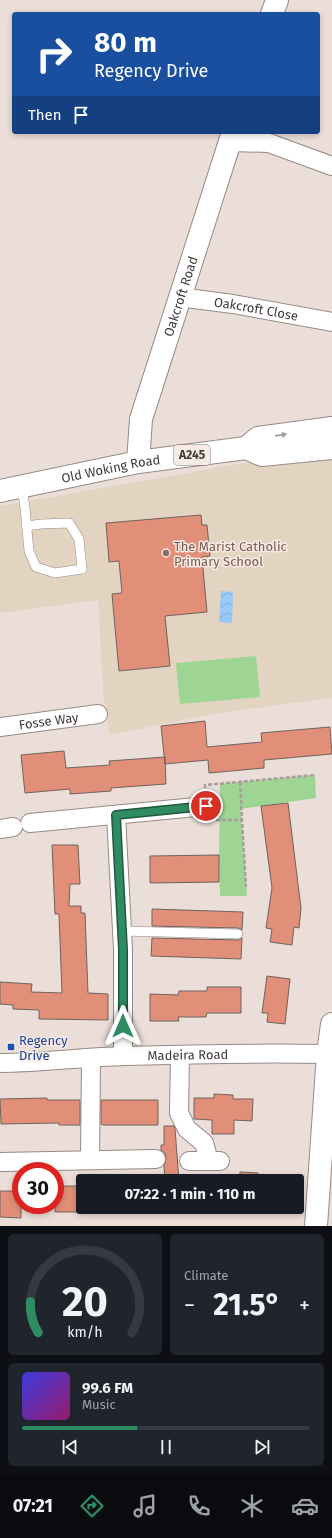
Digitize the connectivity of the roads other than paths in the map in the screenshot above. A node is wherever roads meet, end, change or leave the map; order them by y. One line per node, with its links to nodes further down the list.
1 (277, 0): 2 (main road)
2 (273, 12)
3 (231, 137): 4 (street); 5 (main road, Oakcroft Road)
4 (332, 166)
5 (179, 297): 6 (street, Oakcroft Close); 10 (main road, Oakcroft Road)
6 (332, 322)
7 (332, 428): 8 (main road, Old Woking Road / A245, one-way to 7)
8 (246, 448): 9 (main road, Old Woking Road / A245); 10 (main road, Old Woking Road / A245)
9 (332, 448)
10 (138, 462): 11 (main road, Old Woking Road / A245)
11 (22, 487): 12 (main road, Old Woking Road / A245); 13 (lane)
12 (0, 491)
13 (27, 526): 13 (lane)
14 (98, 714): 15 (street, Fosse Way)
15 (0, 727)
16 (206, 806): 17 (street)
17 (116, 815): 18 (street); 19 (street)
18 (30, 822)
19 (122, 931): 20 (lane); 24 (street)
20 (238, 934)
21 (332, 1024): 22 (main road)
22 (328, 1054): 23 (street, Madeira Road); 31 (main road)
23 (180, 1055): 24 (street, Madeira Road); 29 (street)
24 (124, 1056): 25 (street, Madeira Road)
25 (91, 1058): 26 (street, Madeira Road); 28 (street)
26 (0, 1063)
27 (156, 1159): 28 (street)
28 (90, 1160): 30 (street)
29 (189, 1161)
30 (0, 1162)
31 (316, 1226)

